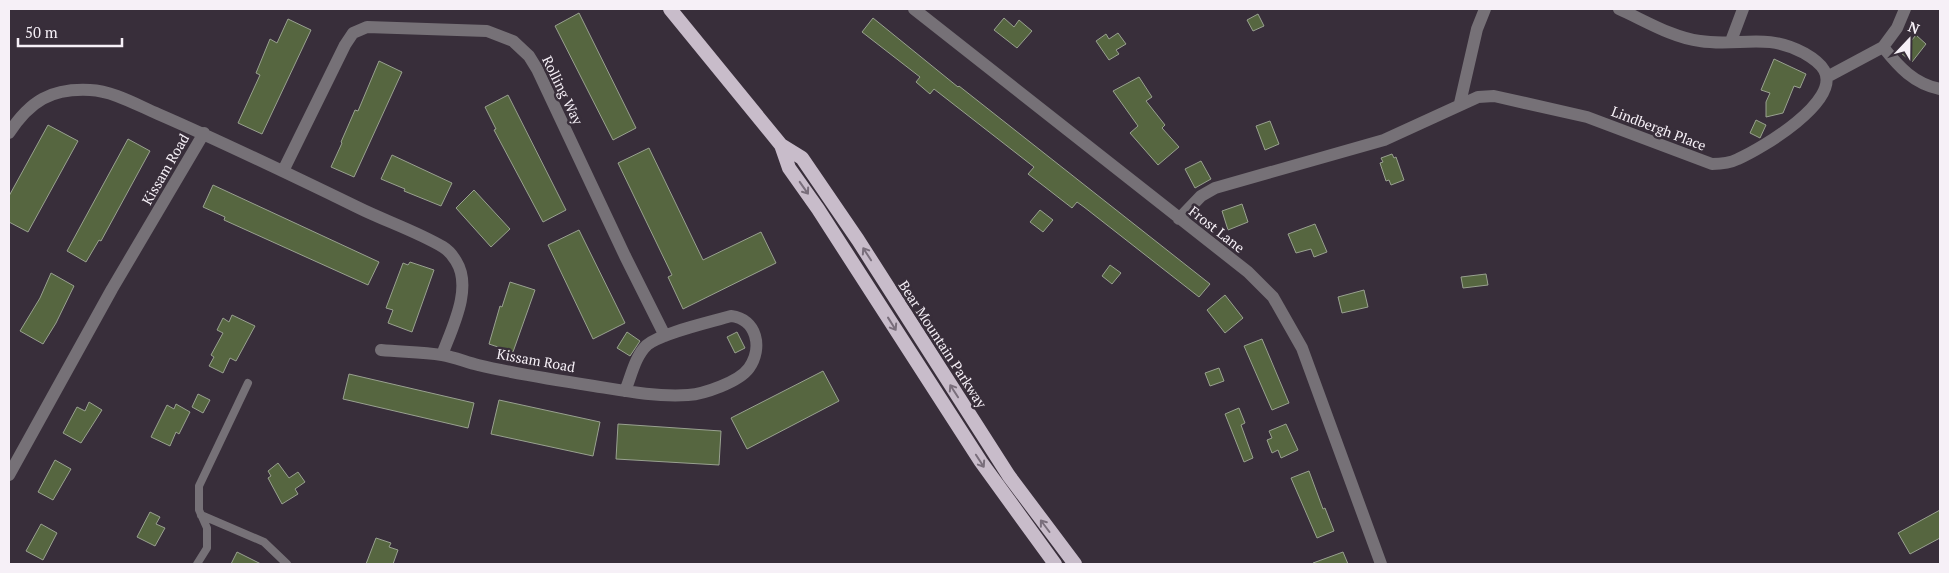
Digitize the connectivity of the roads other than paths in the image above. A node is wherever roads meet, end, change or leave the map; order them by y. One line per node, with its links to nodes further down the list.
1 (670, 9): 14 (highway, Bear Mountain Parkway)
2 (914, 9): 16 (street, Frost Lane)
3 (1485, 9): 11 (street)
4 (1619, 9): 7 (street)
5 (1743, 9): 7 (street)
6 (1905, 9): 8 (street)
7 (1731, 41): 9 (street)
8 (1883, 47): 9 (street); 10 (street)
9 (1827, 77): 11 (street, Lindbergh Place)
10 (1940, 89)
11 (1460, 103): 16 (street, Lindbergh Place)
12 (9, 133): 13 (street)
13 (204, 133): 15 (street, Kissam Road); 22 (street, Kissam Road)
14 (781, 145): 26 (highway, Bear Mountain Parkway, one-way to 26); 27 (highway, Bear Mountain Parkway, one-way to 14)
15 (283, 172): 17 (street, Rolling Way); 19 (street, Kissam Road)
16 (1179, 219): 28 (street, Frost Lane)
17 (665, 336): 21 (street); 21 (street, Kissam Road)
18 (381, 350): 19 (street, Kissam Road)
19 (442, 355): 21 (street, Kissam Road)
20 (248, 384): 23 (lane)
21 (625, 391)
22 (9, 475)
23 (201, 515): 24 (lane); 25 (lane)
24 (197, 564)
25 (287, 564)
26 (1055, 564)
27 (1075, 564)
28 (1381, 564)

